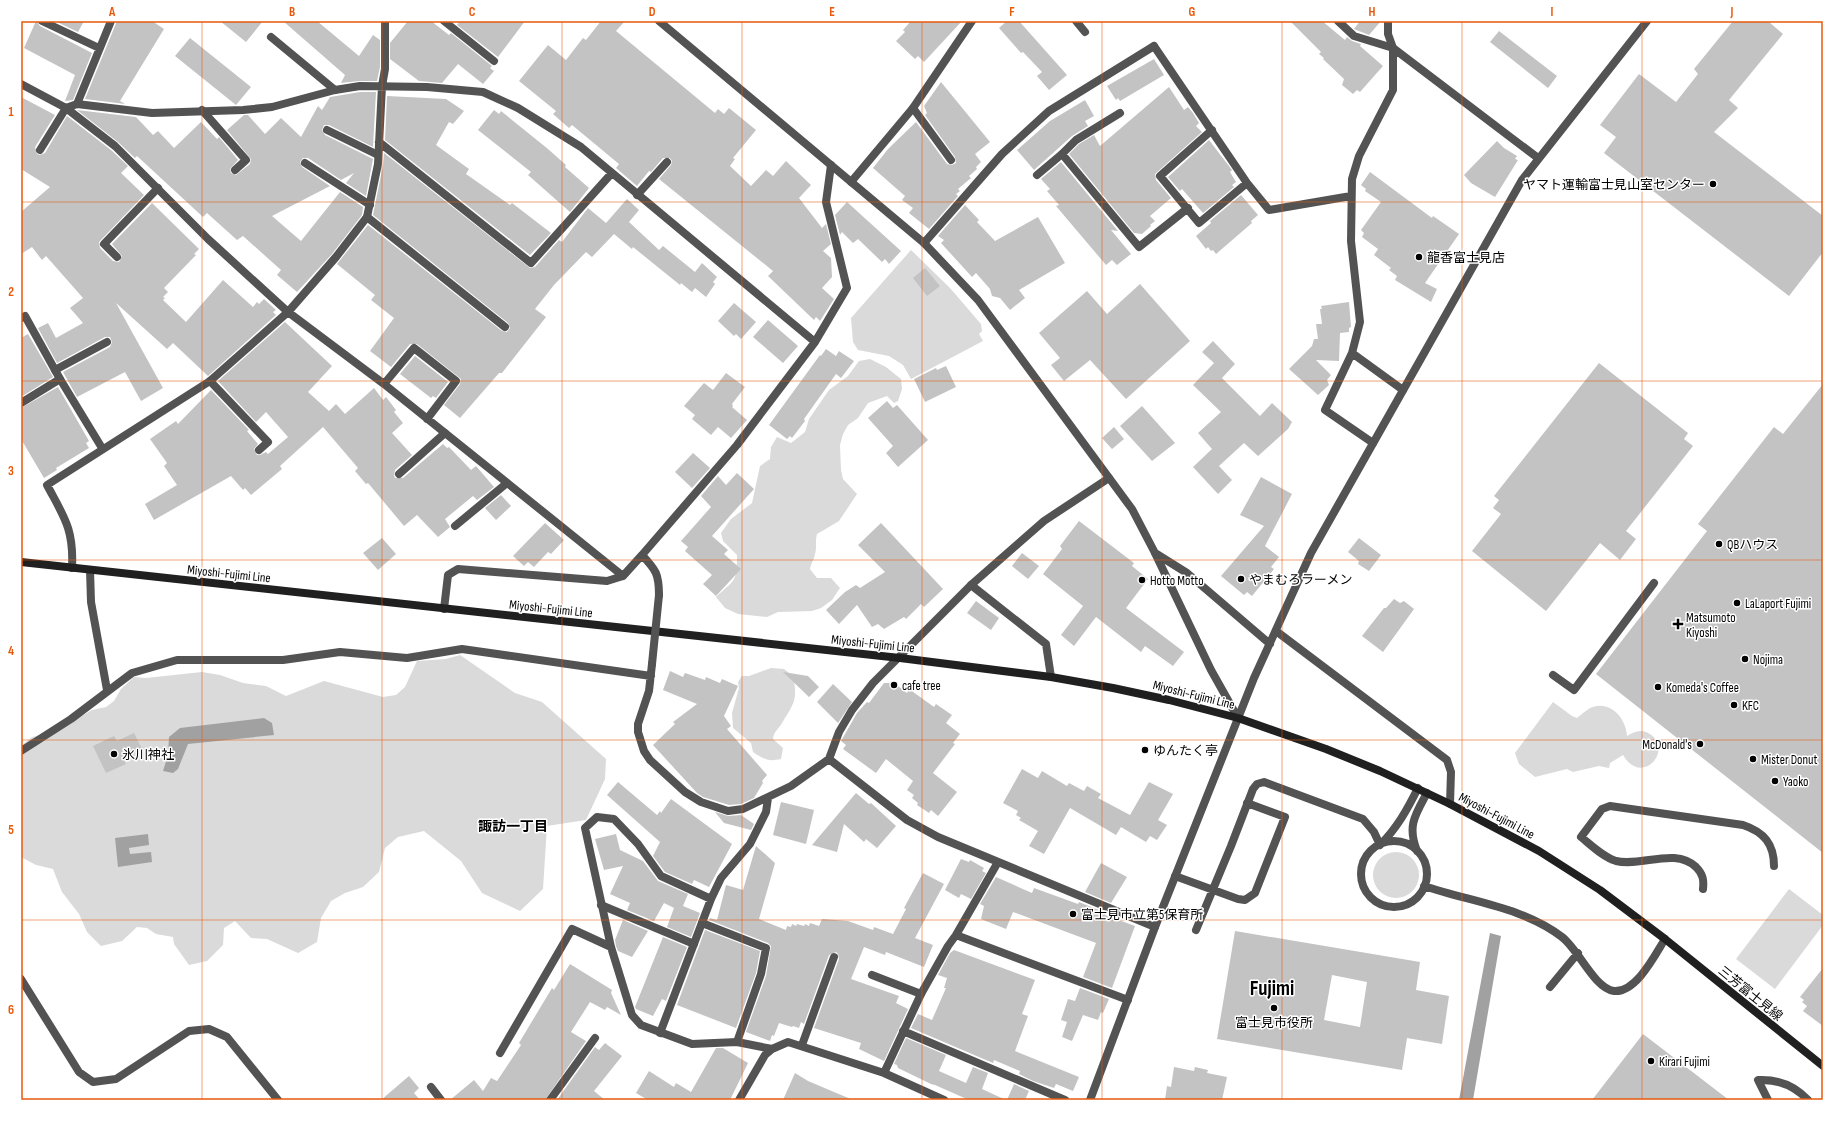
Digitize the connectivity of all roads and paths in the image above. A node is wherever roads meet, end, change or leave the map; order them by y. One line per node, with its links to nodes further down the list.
1 (42, 21): 13 (street)
2 (111, 21): 13 (street)
3 (385, 21): 17 (street)
4 (444, 21): 15 (street)
5 (659, 21): 34 (street)
6 (972, 21): 21 (street)
7 (1076, 21): 11 (street)
8 (1338, 21): 14 (street)
9 (1388, 21): 14 (street)
10 (1647, 21): 30 (street)
11 (1085, 32)
12 (271, 37): 18 (street)
13 (99, 48): 19 (street)
14 (1393, 48): 30 (street); 42 (street)
15 (494, 61)
16 (21, 84): 20 (street)
17 (382, 86): 18 (street); 26 (street); 36 (street)
18 (335, 90): 22 (street)
19 (77, 104): 20 (street); 22 (street)
20 (66, 108): 27 (street); 40 (street)
21 (912, 108): 31 (street); 38 (street)
22 (202, 110): 35 (street)
23 (1120, 113): 28 (street)
24 (327, 130): 29 (street)
25 (1212, 130): 39 (street); 44 (street); 46 (street)
26 (379, 142): 29 (street); 36 (street)
27 (40, 150)
28 (1062, 154): 37 (street); 44 (street)
29 (378, 155): 43 (street)
30 (1538, 158): 58 (street)
31 (951, 160)
32 (667, 162): 41 (street)
33 (305, 163): 43 (street)
34 (831, 165): 38 (street); 52 (street)
35 (235, 170)
36 (611, 174): 41 (street)
37 (1037, 175)
38 (851, 182): 46 (street)
39 (1246, 182): 42 (street); 44 (street)
40 (158, 188): 47 (street); 48 (street)
41 (637, 195): 52 (street)
42 (1351, 196): 53 (street)
43 (370, 205): 45 (street)
44 (1188, 208)
45 (367, 217): 48 (street); 50 (street)
46 (924, 243): 66 (street)
47 (117, 256)
48 (288, 312): 56 (street); 57 (street)
49 (21, 318): 54 (street)
50 (505, 327)
51 (107, 342): 54 (street)
52 (815, 342): 70 (street)
53 (1352, 353): 58 (street); 62 (street)
54 (56, 370): 55 (street)
55 (60, 379): 59 (street); 63 (street)
56 (210, 381): 63 (street); 64 (street)
57 (384, 384): 60 (street); 60 (street)
58 (1404, 390): 62 (street)
59 (21, 403)
60 (428, 419): 61 (street)
61 (444, 433): 65 (street); 67 (street)
62 (1373, 443): 78 (street)
63 (102, 448): 72 (street)
64 (259, 450)
65 (399, 474)
66 (1109, 478): 69 (street); 76 (street)
67 (507, 483): 68 (street); 74 (street)
68 (455, 526)
69 (1155, 553): 79 (street); 85 (street)
70 (642, 555): 74 (street); 82 (street, bridge)
71 (21, 562): 72 (main road, Miyoshi-Fujimi Line)
72 (72, 568): 73 (main road, Miyoshi-Fujimi Line)
73 (90, 570): 77 (main road, Miyoshi-Fujimi Line); 84 (street)
74 (623, 576): 77 (street)
75 (1654, 582): 81 (street)
76 (971, 585): 80 (street); 83 (street)
77 (444, 608): 80 (main road, Miyoshi-Fujimi Line)
78 (1276, 631): 79 (street); 92 (street)
79 (1270, 644): 85 (street)
80 (900, 658): 83 (main road, Miyoshi-Fujimi Line); 87 (street)
81 (1553, 675)
82 (651, 676): 84 (street); 90 (street)
83 (1051, 677): 85 (main road, Miyoshi-Fujimi Line)
84 (108, 690): 86 (street)
85 (1238, 718): 88 (main road, Miyoshi-Fujimi Line); 97 (street)
86 (21, 751)
87 (829, 759): 90 (street); 95 (street)
88 (1418, 788): 89 (main road, Miyoshi-Fujimi Line); 93 (street)
89 (1427, 792): 92 (main road, Miyoshi-Fujimi Line); 94 (street)
90 (768, 798): 101 (street)
91 (1247, 803): 93 (street); 100 (street); 100 (street)
92 (1450, 804): 107 (main road, Miyoshi-Fujimi Line)
93 (1380, 845): 94 (street); 98 (street)
94 (1418, 852): 98 (street)
95 (998, 862): 104 (street); 106 (street)
96 (1774, 866): 99 (street)
97 (1175, 876): 100 (street); 104 (street)
98 (1424, 886): 110 (street)
99 (1703, 890)
100 (1212, 891): 105 (street)
101 (711, 899): 102 (street); 103 (street)
102 (601, 905): 108 (street); 109 (street)
103 (702, 924): 108 (street); 120 (street)
104 (1155, 927): 116 (street)
105 (1196, 930)
106 (956, 935): 115 (street); 116 (street)
107 (1665, 939): 110 (street); 124 (main road, 三芳富士見線)
108 (694, 944): 118 (street)
109 (611, 947): 118 (street); 123 (street)
110 (1578, 953): 114 (street)
111 (834, 958): 121 (street)
112 (872, 974): 115 (street)
113 (21, 979): 127 (street)
114 (1550, 987)
115 (921, 994): 117 (street)
116 (1128, 1000): 133 (street)
117 (903, 1031): 125 (street); 132 (street)
118 (660, 1033): 120 (street)
119 (595, 1038): 129 (street)
120 (737, 1042): 122 (street)
121 (802, 1045): 122 (street); 125 (street)
122 (772, 1049): 130 (street)
123 (500, 1052)
124 (1823, 1066)
125 (884, 1073): 131 (street)
126 (431, 1087): 128 (street)
127 (278, 1100)
128 (442, 1100)
129 (550, 1100)
130 (739, 1100)
131 (944, 1100)
132 (1065, 1100)
133 (1090, 1100)
134 (1768, 1100): 135 (street)
135 (1808, 1100)

